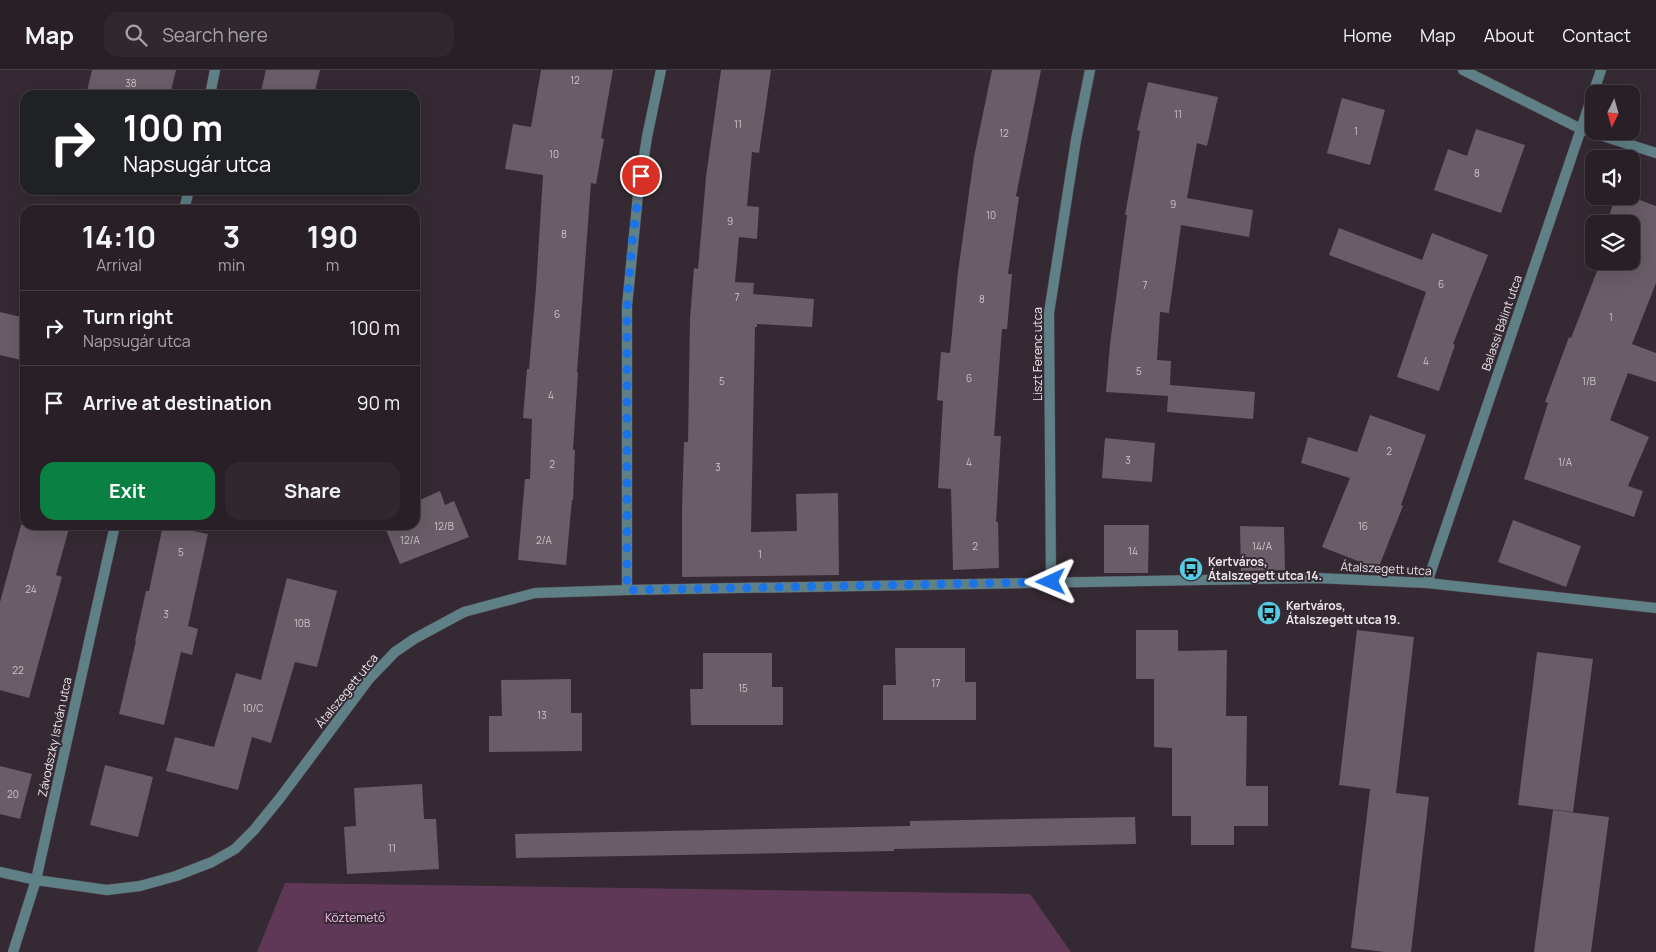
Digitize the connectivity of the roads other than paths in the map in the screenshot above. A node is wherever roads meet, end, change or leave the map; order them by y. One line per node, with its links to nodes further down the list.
1 (215, 70): 6 (street)
2 (660, 70): 12 (street)
3 (1090, 70): 10 (street, Liszt Ferenc utca)
4 (1462, 70): 7 (street)
5 (1601, 70): 7 (street, Balassi Bálint utca)
6 (211, 90)
7 (1581, 129): 8 (street); 11 (street, Balassi Bálint utca)
8 (1656, 153)
9 (114, 530): 15 (street, Závodszky István utca)
10 (1051, 582): 11 (street, Átalszegett utca); 12 (street, Átalszegett utca)
11 (1427, 583): 13 (street, Átalszegett utca)
12 (627, 590): 15 (street, Átalszegett utca)
13 (1656, 608)
14 (0, 872): 15 (street, Átalszegett utca)
15 (36, 880): 16 (street, Závodszky István utca)
16 (13, 952)

